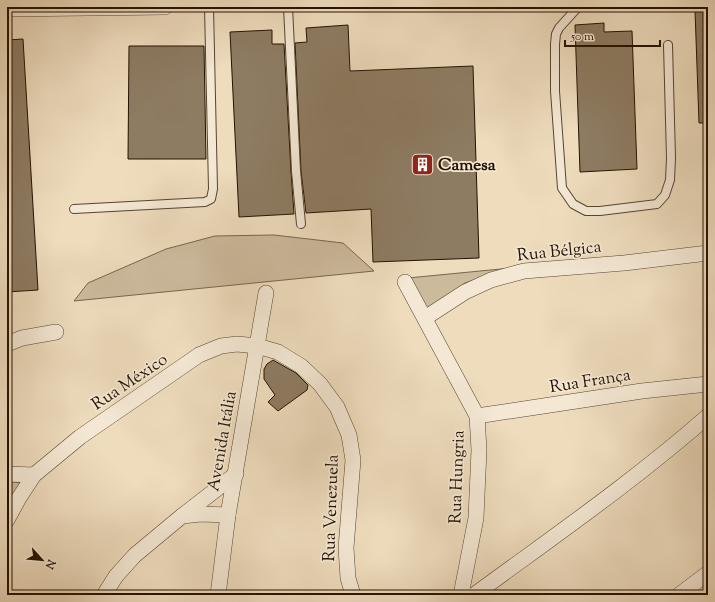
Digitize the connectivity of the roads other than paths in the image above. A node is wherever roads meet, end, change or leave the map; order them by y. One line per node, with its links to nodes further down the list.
1 (165, 7): 5 (street)
2 (209, 7): 7 (lane)
3 (288, 7): 8 (lane)
4 (578, 7): 6 (lane)
5 (7, 9)
6 (668, 45)
7 (74, 209)
8 (301, 224)
9 (708, 253): 12 (street, Rua Bélgica)
10 (405, 282): 12 (street, Rua Hungria)
11 (266, 293): 15 (street, Avenida Itália)
12 (425, 318): 17 (street, Rua Hungria)
13 (56, 332): 14 (street)
14 (7, 344)
15 (256, 346): 20 (street, Avenida Itália); 21 (street, Rua México); 28 (street, Rua Venezuela)
16 (708, 384): 17 (street, Rua França)
17 (477, 416): 29 (street, Rua Hungria)
18 (708, 416): 30 (street)
19 (7, 474): 21 (street)
20 (236, 474): 22 (street); 23 (street, Avenida Itália)
21 (34, 475): 24 (street, Rua México)
22 (182, 516): 23 (street); 26 (street)
23 (228, 516): 27 (street, Avenida Itália)
24 (7, 520)
25 (708, 573): 31 (street)
26 (104, 595)
27 (218, 595)
28 (354, 595)
29 (461, 595)
30 (474, 595)
31 (678, 595)

